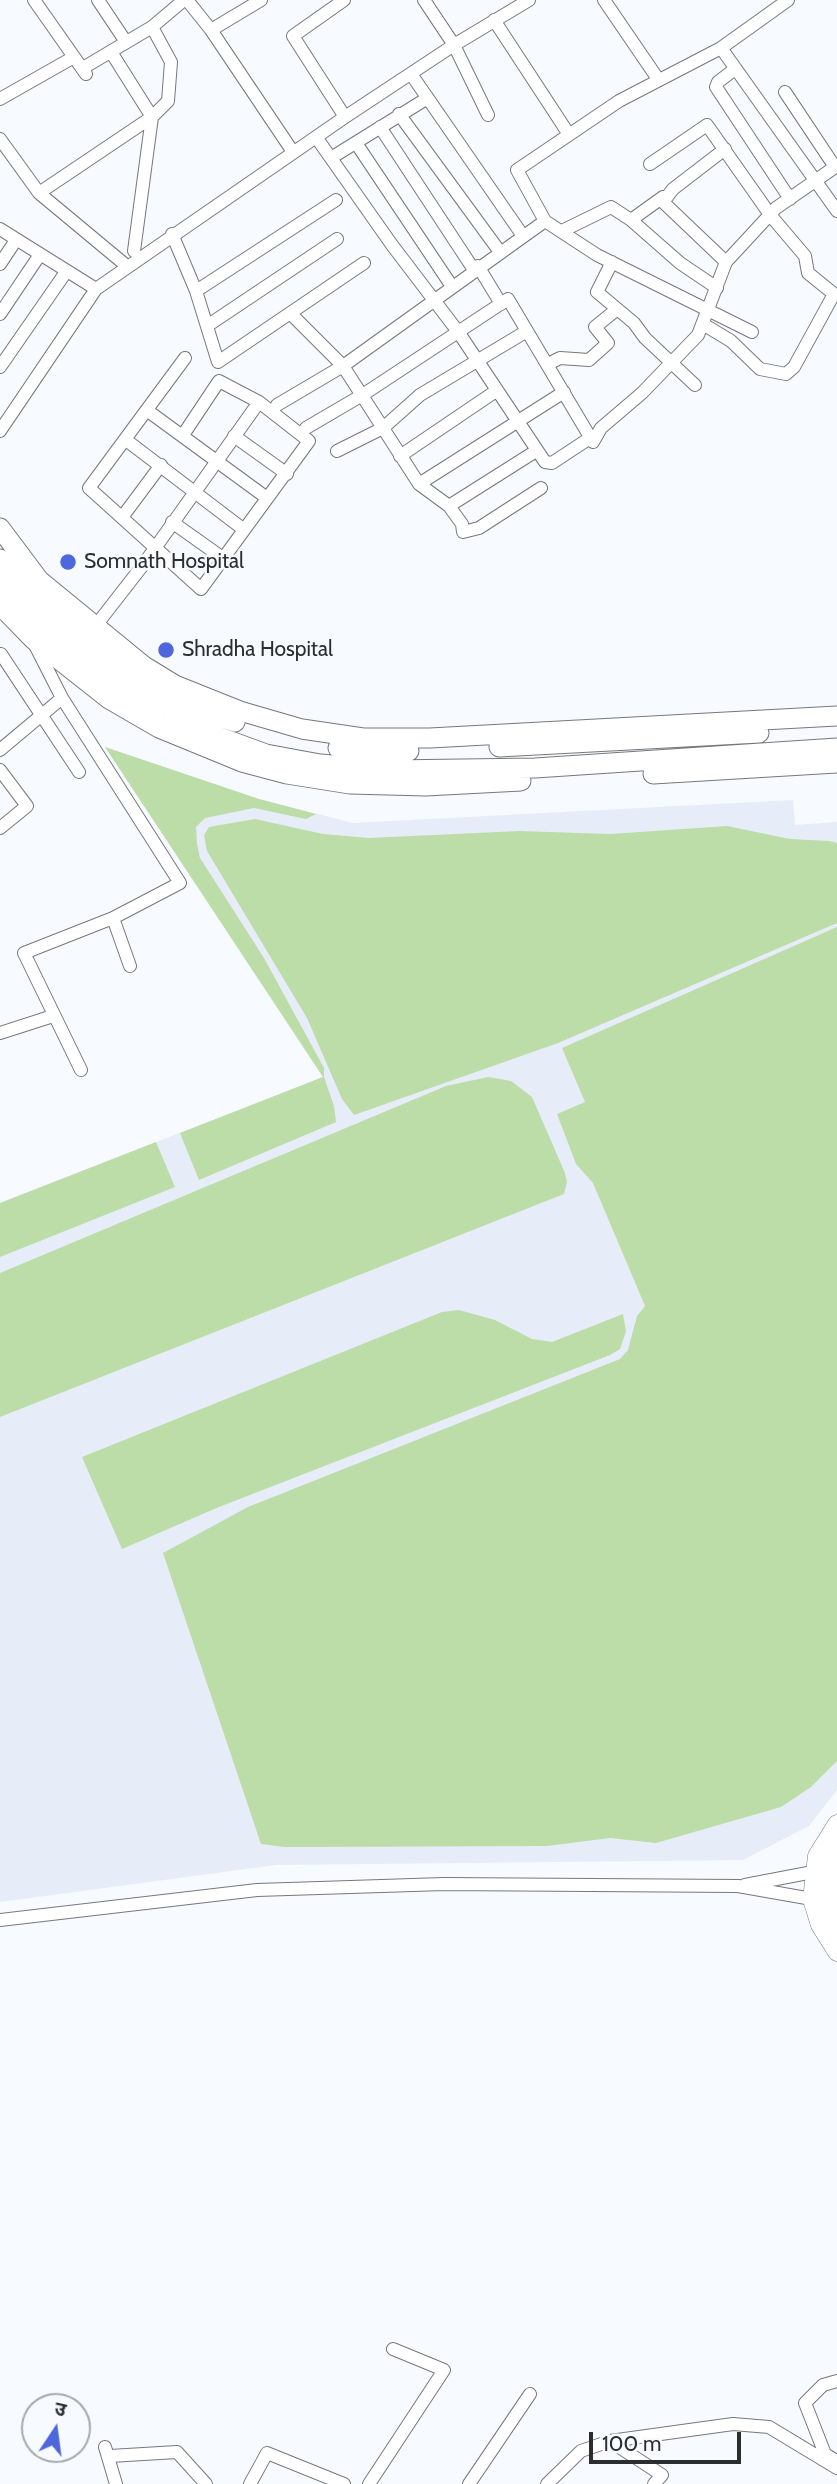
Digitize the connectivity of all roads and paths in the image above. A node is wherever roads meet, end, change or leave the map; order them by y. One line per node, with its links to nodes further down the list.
1 (34, 0): 17 (street)
2 (98, 0): 13 (street)
3 (185, 0): 11 (street); 12 (street)
4 (261, 0): 12 (street)
5 (344, 0): 27 (street)
6 (424, 0): 14 (street)
7 (529, 0): 10 (street)
8 (604, 0): 20 (street)
9 (788, 0): 15 (street)
10 (494, 20): 14 (street); 29 (street)
11 (152, 27): 13 (street); 26 (street)
12 (211, 30): 34 (street)
13 (126, 42): 16 (street)
14 (454, 45): 19 (street); 25 (street)
15 (721, 48): 18 (street); 20 (street)
16 (111, 52): 17 (street); 26 (street)
17 (74, 57): 23 (street)
18 (735, 69): 37 (street); 40 (street)
19 (411, 74): 22 (street); 27 (street)
20 (659, 79): 29 (street)
21 (785, 92): 37 (street)
22 (426, 99): 24 (street); 49 (street)
23 (0, 100)
24 (399, 114): 28 (street); 53 (street)
25 (488, 115)
26 (152, 117): 38 (street); 52 (street)
27 (345, 117): 30 (street)
28 (380, 127): 32 (street); 60 (street)
29 (568, 134): 45 (street)
30 (316, 137): 34 (street); 35 (street)
31 (0, 139): 38 (street)
32 (356, 143): 35 (street); 62 (street)
33 (725, 149): 36 (street); 39 (street); 43 (street)
34 (293, 152): 48 (street)
35 (331, 158): 67 (street)
36 (650, 164)
37 (814, 182): 40 (street); 42 (street)
38 (39, 193): 59 (street)
39 (663, 197): 44 (street); 56 (street)
40 (790, 199): 43 (street)
41 (336, 200): 65 (street)
42 (837, 212)
43 (771, 216): 56 (street); 66 (street)
44 (631, 220): 47 (street); 63 (street)
45 (545, 221): 47 (street); 49 (street)
46 (0, 229): 51 (street)
47 (562, 231): 55 (street)
48 (172, 234): 59 (street); 65 (street)
49 (523, 236): 53 (street)
50 (337, 239): 74 (street)
51 (16, 240): 54 (street); 58 (street)
52 (134, 251)
53 (500, 252): 60 (street)
54 (39, 256): 61 (street); 71 (street)
55 (612, 262): 69 (street); 70 (street)
56 (726, 262): 63 (street)
57 (364, 263): 72 (street)
58 (0, 264)
59 (128, 267): 64 (street)
60 (476, 268): 62 (street); 68 (street)
61 (66, 272): 64 (street); 83 (street)
62 (452, 285): 67 (street)
63 (716, 288): 70 (street)
64 (96, 289): 94 (street)
65 (196, 291): 74 (street)
66 (835, 291): 73 (street)
67 (434, 302): 77 (street); 82 (street)
68 (502, 304): 75 (street); 77 (street)
69 (616, 310): 80 (street); 81 (street)
70 (709, 310): 73 (street); 76 (street)
71 (0, 314)
72 (292, 314): 74 (street); 82 (street)
73 (703, 324): 80 (street)
74 (207, 326)
75 (527, 331): 79 (street); 81 (street)
76 (752, 332)
77 (459, 333): 79 (street); 87 (street)
78 (186, 358): 90 (street)
79 (477, 360): 85 (street); 93 (street)
80 (669, 362): 84 (street); 97 (street)
81 (548, 364): 86 (street)
82 (343, 366): 87 (street); 89 (street)
83 (0, 367)
84 (695, 385)
85 (496, 391): 91 (street); 101 (street)
86 (564, 393): 91 (street); 97 (street)
87 (364, 394): 92 (street); 93 (street)
88 (259, 402): 95 (street); 96 (street); 104 (street)
89 (277, 405)
90 (148, 411): 95 (street); 98 (street)
91 (516, 421): 100 (street); 105 (street)
92 (306, 428)
93 (383, 428): 99 (street); 101 (street)
94 (0, 430)
95 (183, 435): 102 (street)
96 (234, 436): 102 (street); 104 (street)
97 (590, 438): 100 (street)
98 (127, 440): 103 (street); 110 (street)
99 (337, 451)
100 (536, 451): 109 (street)
101 (400, 456): 105 (street)
102 (216, 460): 107 (street); 108 (street)
103 (161, 465): 107 (street); 110 (street)
104 (287, 474): 108 (street)
105 (419, 484): 109 (street)
106 (541, 488): 109 (street)
107 (196, 490): 111 (street); 113 (street)
108 (267, 498): 113 (street)
109 (449, 506)
110 (123, 516): 114 (street)
111 (172, 523): 114 (street); 116 (street)
112 (0, 528): 119 (main road)
113 (243, 529): 116 (street)
114 (155, 547): 116 (street); 119 (street)
115 (0, 559): 125 (main road)
116 (224, 559)
117 (0, 583): 126 (main road)
118 (0, 605): 120 (main road)
119 (94, 628): 124 (main road)
120 (33, 639): 122 (street); 128 (main road)
121 (1, 654): 123 (street)
122 (62, 698): 123 (street); 132 (street)
123 (41, 716): 127 (street); 130 (street)
124 (837, 716)
125 (837, 729)
126 (837, 748)
127 (0, 750)
128 (837, 763)
129 (0, 770): 131 (street)
130 (79, 772)
131 (0, 828)
132 (113, 918): 133 (street); 134 (street)
133 (130, 965)
134 (52, 1016): 135 (street); 136 (street)
135 (0, 1033)
136 (80, 1070)
137 (837, 1824): 139 (street)
138 (837, 1844): 139 (main road)
139 (821, 1869): 140 (street); 141 (street); 143 (main road)
140 (738, 1886): 141 (street); 142 (street)
141 (812, 1899): 144 (street)
142 (0, 1920)
143 (837, 1927)
144 (837, 1952)
145 (393, 2349): 155 (street)
146 (837, 2381): 149 (street)
147 (530, 2394): 156 (street)
148 (610, 2441): 150 (street); 157 (street); 158 (street)
149 (837, 2462)
150 (837, 2468)
151 (116, 2484): 152 (street)
152 (206, 2484)
153 (250, 2484): 154 (street)
154 (344, 2484)
155 (369, 2484)
156 (469, 2484)
157 (547, 2484)
158 (654, 2484)

